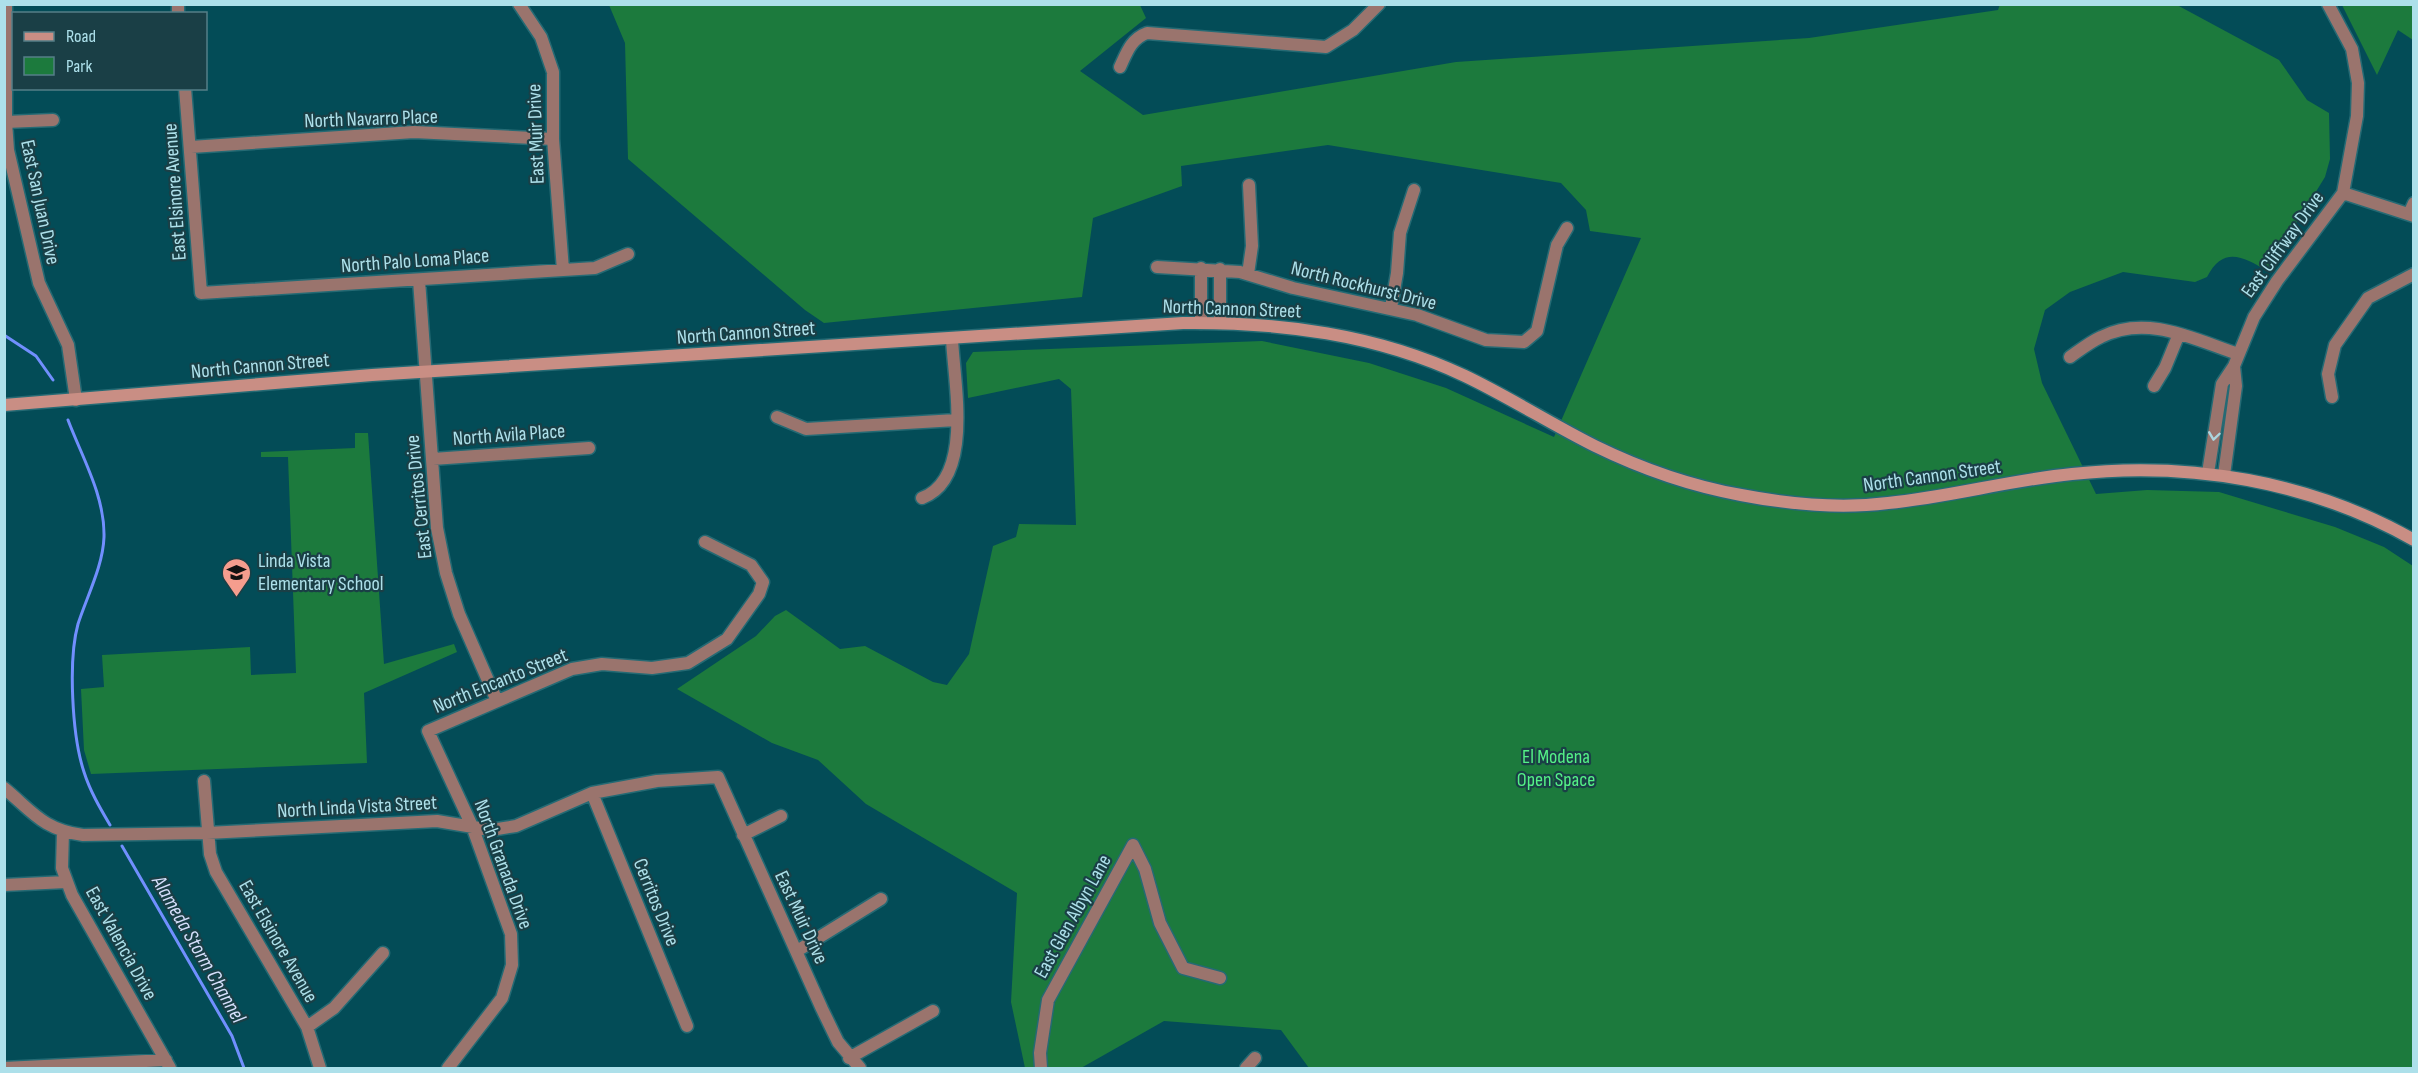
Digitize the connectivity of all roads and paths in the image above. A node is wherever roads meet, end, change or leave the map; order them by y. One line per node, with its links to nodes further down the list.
1 (6, 4): 8 (street, East San Juan Drive)
2 (519, 4): 9 (street, East Muir Drive)
3 (1379, 4): 5 (street)
4 (2328, 4): 13 (street, East Cliffway Drive)
5 (1120, 67)
6 (186, 90): 10 (street, East Elsinore Avenue)
7 (53, 120): 8 (street)
8 (6, 122): 35 (street, East San Juan Drive)
9 (553, 140): 10 (street, North Navarro Place); 20 (street, East Muir Drive)
10 (191, 147): 24 (street, East Elsinore Avenue)
11 (1249, 185): 21 (street)
12 (1414, 190): 25 (street)
13 (2343, 193): 14 (street); 31 (street, East Cliffway Drive)
14 (2412, 211)
15 (1567, 228): 25 (street, North Rockhurst Drive)
16 (628, 254): 20 (street, North Palo Loma Place)
17 (1157, 267): 18 (street, North Rockhurst Drive)
18 (1201, 268): 19 (street, North Rockhurst Drive); 26 (street)
19 (1220, 269): 21 (street, North Rockhurst Drive); 27 (street)
20 (562, 270): 23 (street, North Palo Loma Place)
21 (1248, 274): 25 (street, North Rockhurst Drive)
22 (2414, 274): 34 (street)
23 (419, 280): 24 (street, North Palo Loma Place); 32 (street, East Cerritos Drive)
24 (201, 293)
25 (1391, 308)
26 (1201, 323): 27 (main road, North Cannon Street); 29 (main road, North Cannon Street)
27 (1220, 323): 41 (main road, North Cannon Street)
28 (2179, 334): 30 (street); 31 (street); 33 (street)
29 (952, 339): 32 (main road, North Cannon Street); 38 (street)
30 (2070, 357)
31 (2236, 360): 41 (street, East Cliffway Drive, one-way to 41); 42 (street, East Cliffway Drive)
32 (426, 372): 35 (main road, North Cannon Street); 40 (street, East Cerritos Drive)
33 (2154, 387)
34 (2332, 398)
35 (76, 400): 36 (main road, North Cannon Street)
36 (4, 405)
37 (777, 417): 38 (street)
38 (956, 420): 43 (street)
39 (589, 448): 40 (street, North Avila Place)
40 (432, 459): 46 (street, East Cerritos Drive)
41 (2208, 473): 42 (main road, North Cannon Street)
42 (2224, 475): 44 (main road, North Cannon Street)
43 (922, 498)
44 (2414, 540)
45 (705, 542): 46 (street, North Encanto Street)
46 (497, 700): 47 (street, North Encanto Street)
47 (428, 731): 53 (street, North Granada Drive)
48 (718, 777): 51 (street, North Linda Vista Street); 56 (street, East Muir Drive)
49 (204, 781): 55 (street, East Elsinore Avenue)
50 (4, 788): 54 (street, North Linda Vista Street)
51 (592, 793): 53 (street, North Linda Vista Street); 64 (street, Cerritos Drive)
52 (781, 816): 56 (street)
53 (472, 826): 55 (street, North Linda Vista Street); 71 (street, North Granada Drive)
54 (63, 831): 55 (street, North Linda Vista Street); 57 (street, East Valencia Drive)
55 (207, 833): 65 (street, East Elsinore Avenue)
56 (743, 835): 60 (street, East Muir Drive)
57 (66, 882): 58 (street); 68 (street, East Valencia Drive)
58 (4, 885)
59 (881, 899): 60 (street)
60 (796, 951): 66 (street, East Muir Drive)
61 (383, 953): 65 (street)
62 (1220, 978): 73 (street, East Glen Albyn Lane)
63 (933, 1011): 66 (street)
64 (687, 1026)
65 (308, 1027): 70 (street, East Elsinore Avenue)
66 (849, 1058): 72 (street, East Muir Drive)
67 (1255, 1058): 74 (street)
68 (168, 1064): 69 (street)
69 (4, 1068)
70 (320, 1068)
71 (448, 1068)
72 (860, 1068)
73 (1041, 1068)
74 (1246, 1068)

